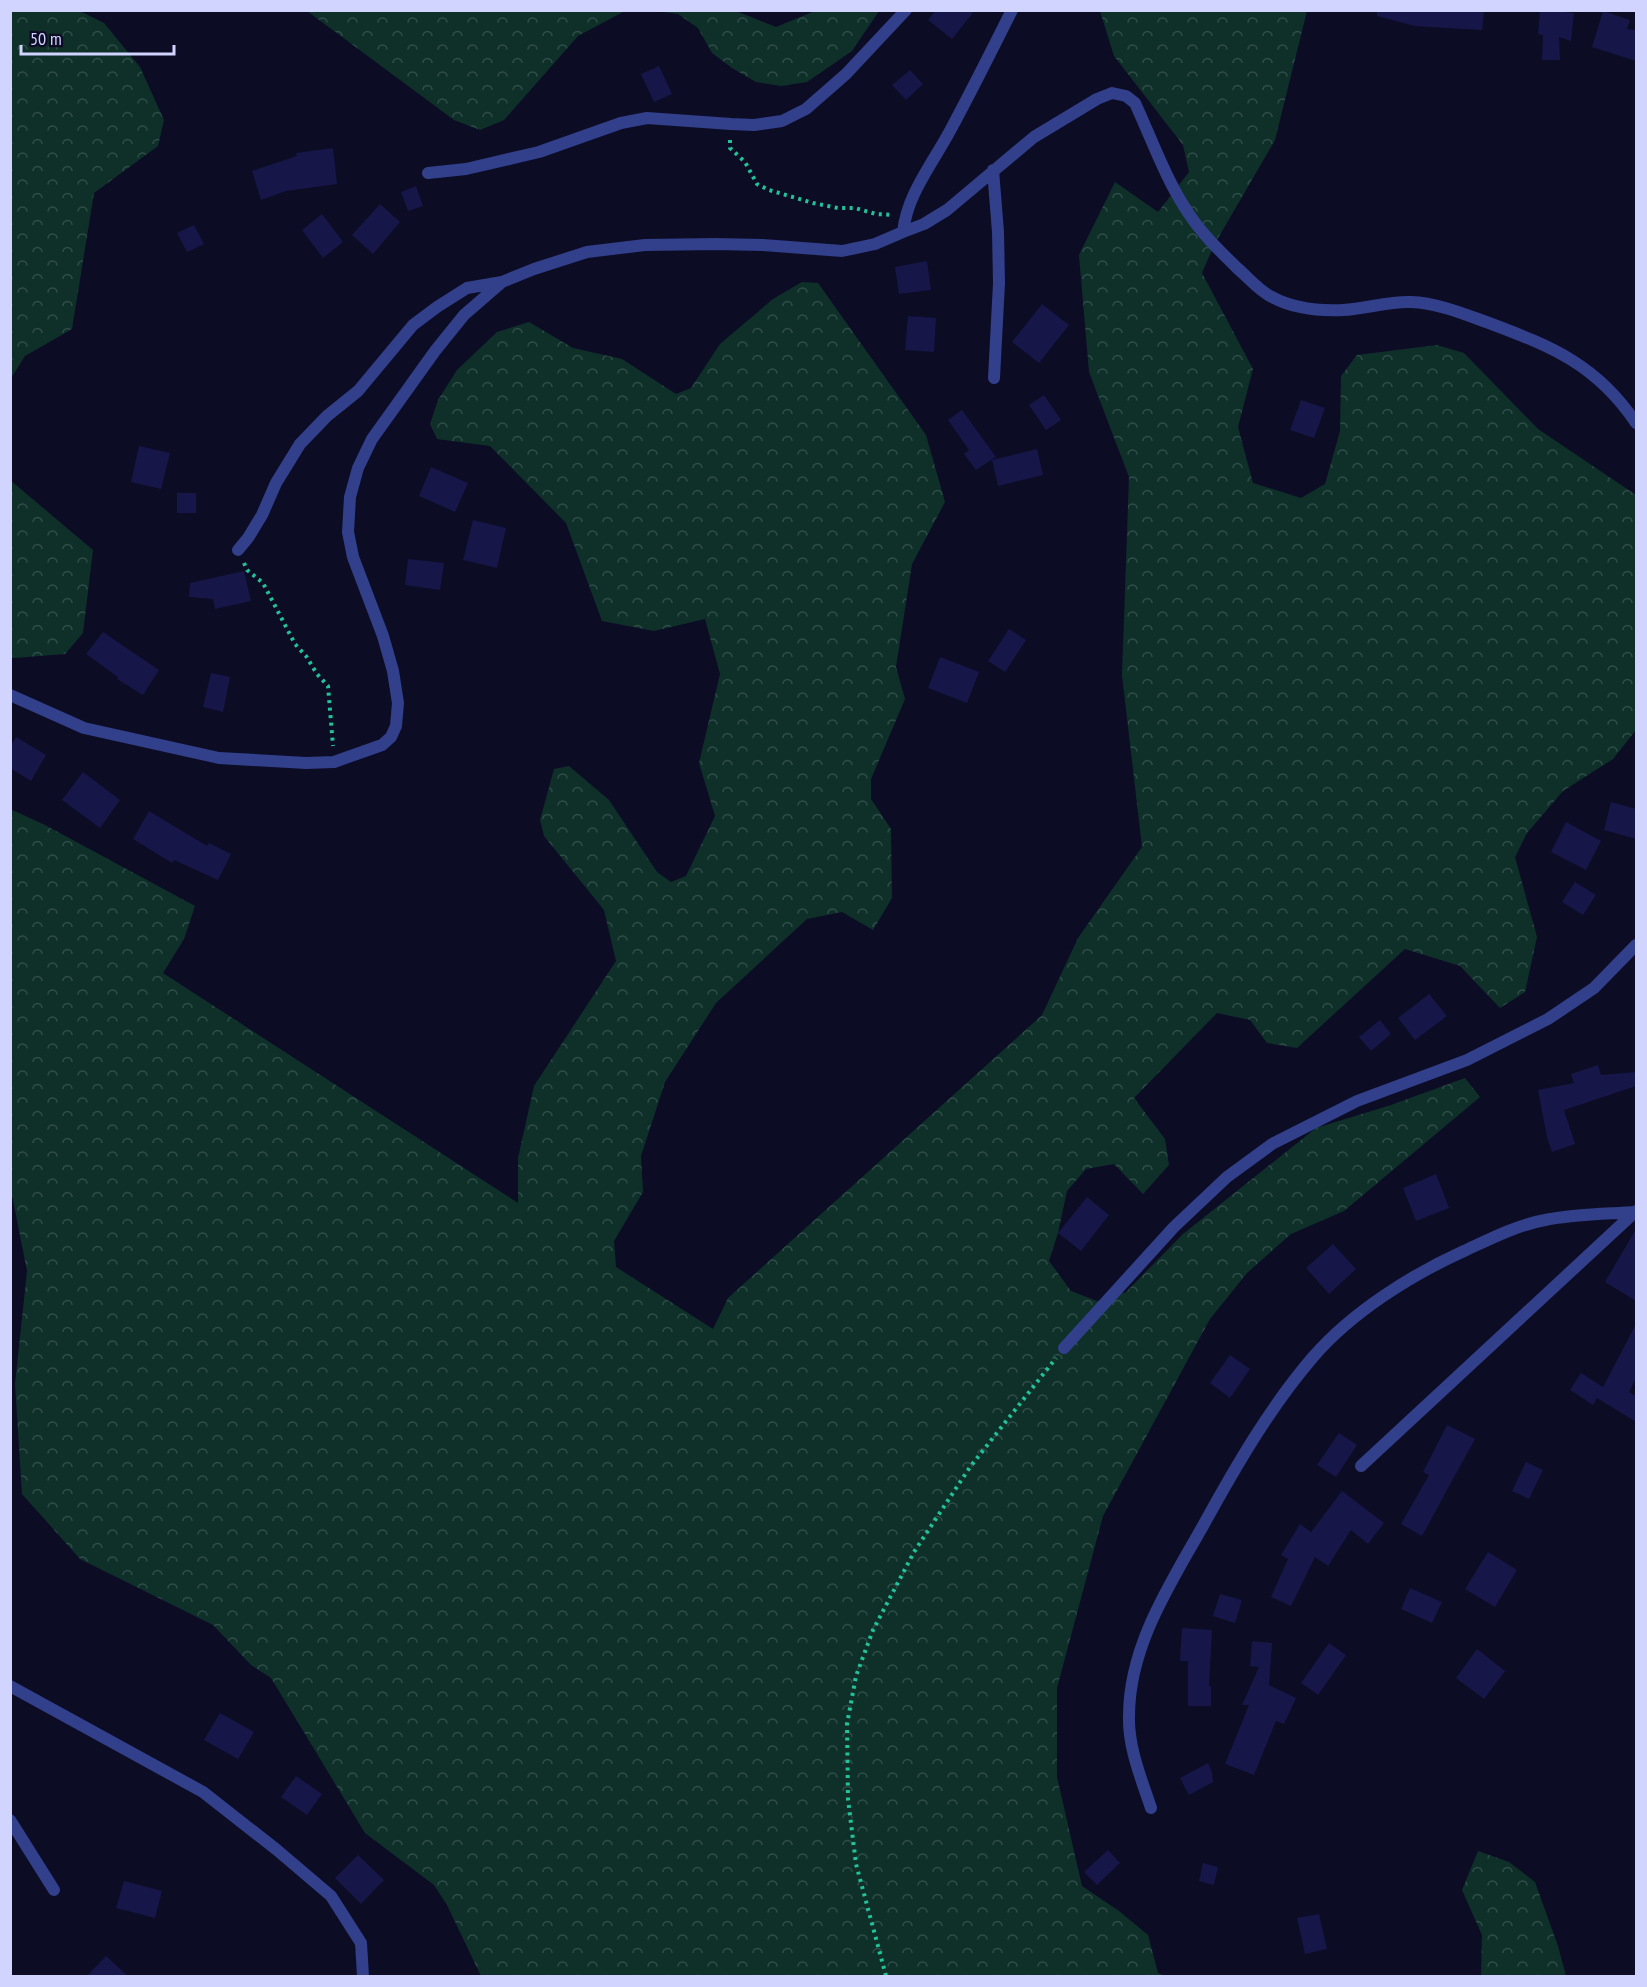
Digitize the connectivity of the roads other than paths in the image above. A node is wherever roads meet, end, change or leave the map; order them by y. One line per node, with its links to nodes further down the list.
1 (906, 10): 4 (street)
2 (1012, 10): 5 (street)
3 (993, 170): 5 (street); 7 (street); 8 (street)
4 (428, 173)
5 (903, 232): 6 (street)
6 (502, 282): 9 (street); 10 (street)
7 (994, 378)
8 (1636, 423)
9 (238, 550)
10 (10, 695)
11 (1636, 945): 13 (street)
12 (1636, 1211): 14 (street); 16 (street)
13 (1064, 1348)
14 (1361, 1466)
15 (10, 1686): 19 (street)
16 (1150, 1808)
17 (10, 1820): 18 (street)
18 (54, 1890)
19 (363, 1977)

